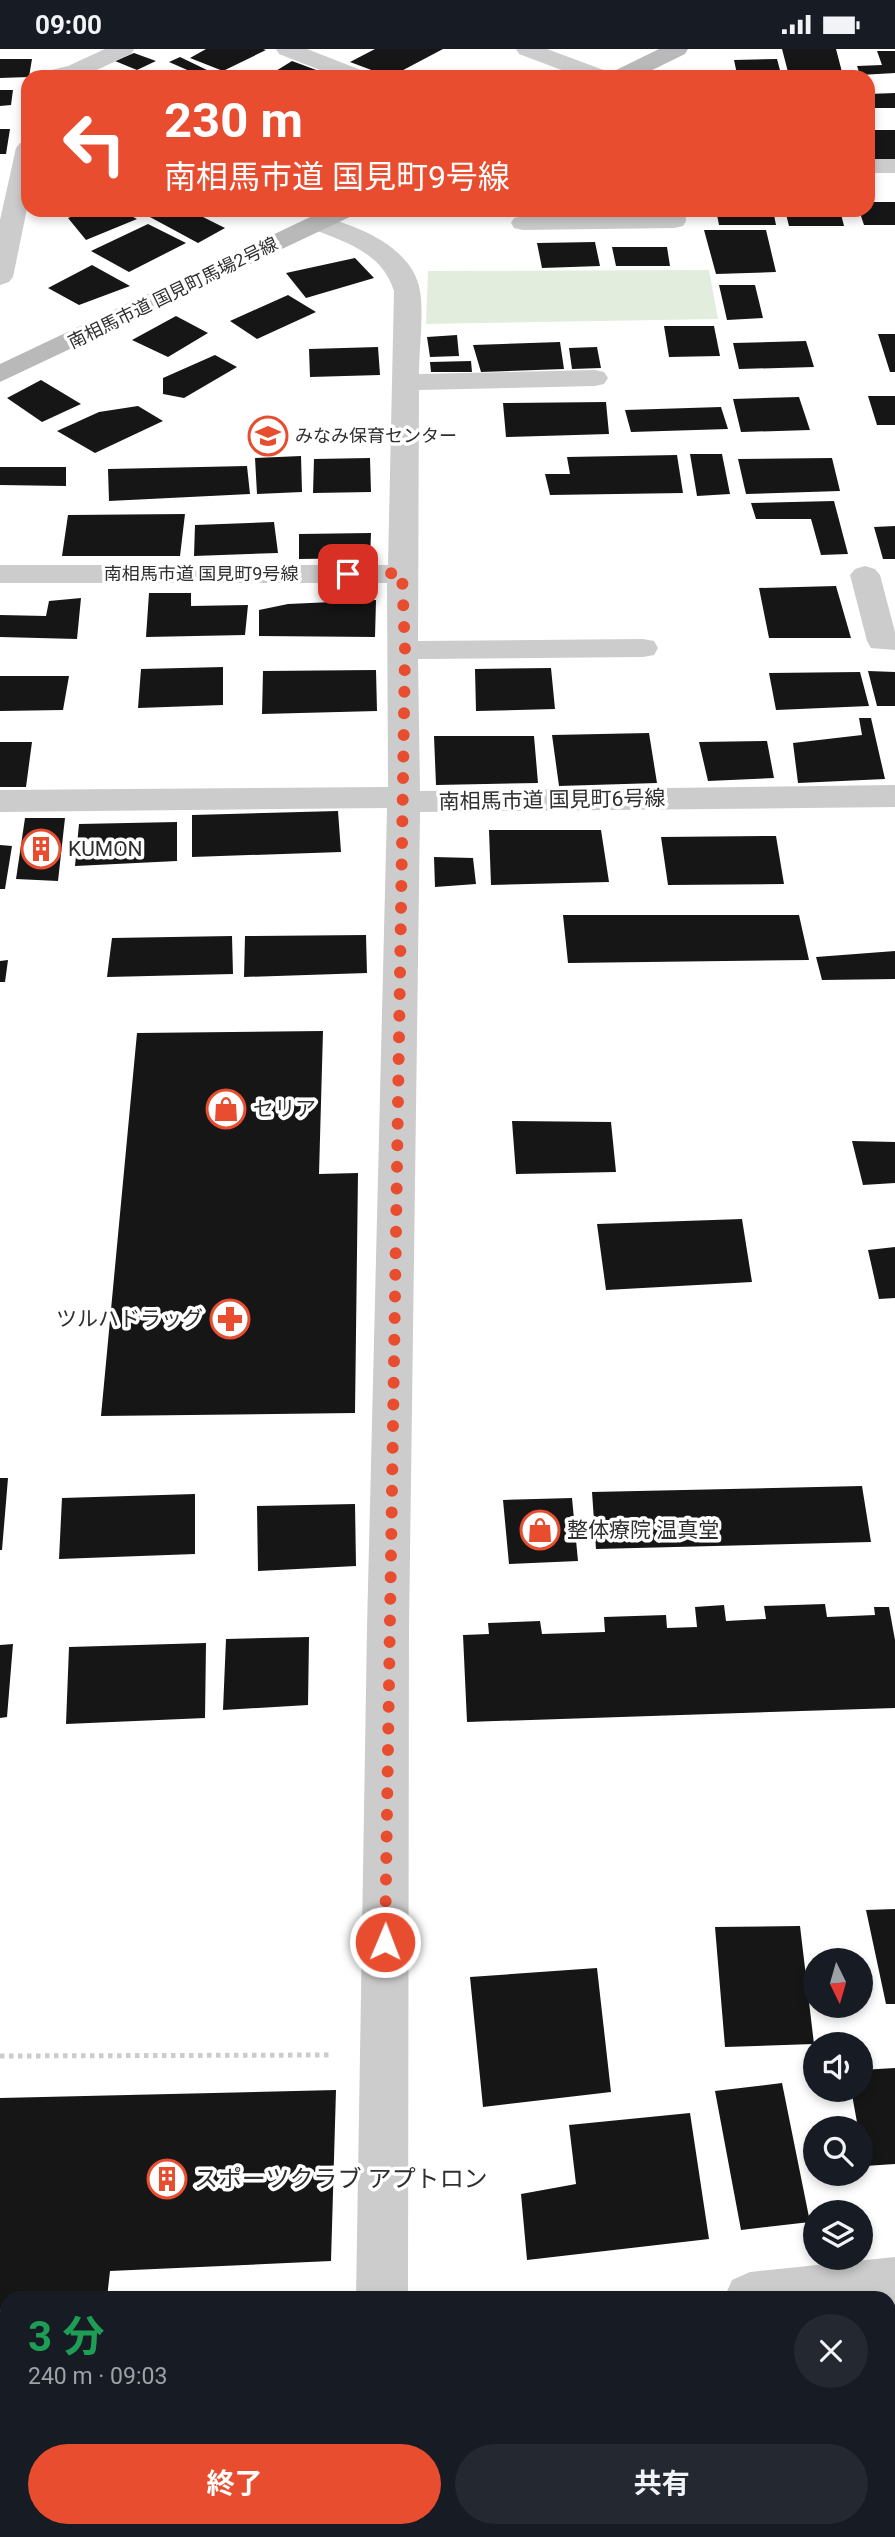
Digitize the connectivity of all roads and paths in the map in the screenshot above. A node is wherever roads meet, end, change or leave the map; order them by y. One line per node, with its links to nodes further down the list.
1 (123, 49): 5 (street)
2 (287, 49): 6 (street)
3 (527, 49): 7 (street)
4 (677, 49): 8 (street)
5 (78, 70)
6 (340, 70)
7 (582, 70)
8 (634, 70)
9 (875, 166): 10 (street)
10 (895, 166)
11 (21, 180): 16 (street)
12 (330, 217): 17 (street, 南相馬市道 国見町馬場2号線)
13 (333, 217): 19 (street)
14 (674, 217): 15 (street)
15 (523, 223)
16 (0, 277)
17 (0, 374)
18 (595, 378): 19 (street)
19 (407, 382): 20 (street)
20 (402, 573): 21 (street, 南相馬市道 国見町9号線); 25 (street)
21 (0, 574)
22 (865, 575): 23 (street)
23 (895, 641)
24 (643, 648): 25 (street)
25 (405, 650): 27 (street)
26 (895, 796): 27 (street, 南相馬市道 国見町6号線)
27 (403, 799): 28 (street, 南相馬市道 国見町6号線); 29 (street)
28 (0, 801)
29 (384, 2055): 30 (path); 32 (street)
30 (0, 2056)
31 (895, 2283): 33 (street)
32 (382, 2291)
33 (818, 2291)

